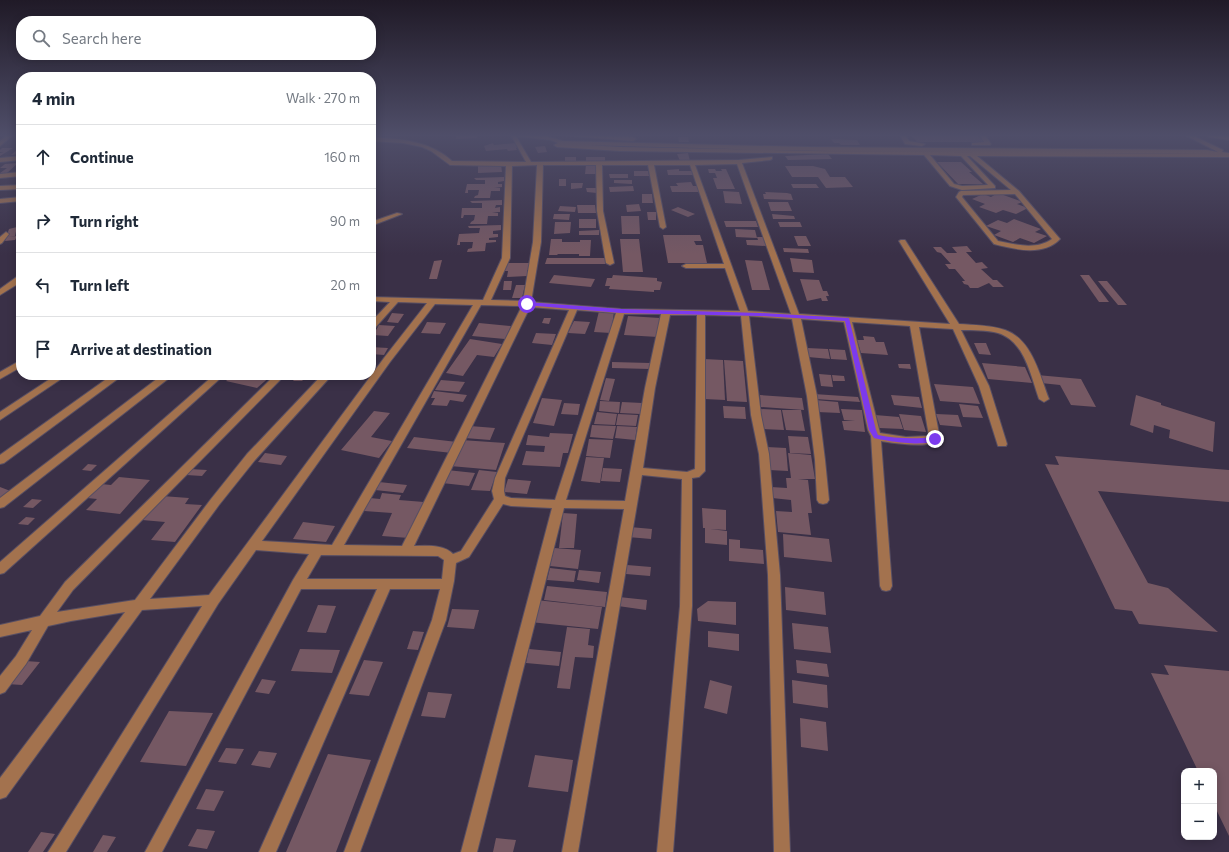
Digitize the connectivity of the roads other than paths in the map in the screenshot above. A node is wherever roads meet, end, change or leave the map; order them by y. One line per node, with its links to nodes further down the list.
1 (13, 175): 11 (street)
2 (509, 175): 33 (street)
3 (540, 175): 34 (street)
4 (599, 175): 23 (street)
5 (653, 175): 19 (street)
6 (696, 175): 25 (street)
7 (744, 175): 40 (street)
8 (943, 175): 9 (street)
9 (982, 175)
10 (996, 175): 14 (street)
11 (0, 176)
12 (16, 186): 13 (street)
13 (0, 188)
14 (1017, 192): 14 (street)
15 (16, 199): 16 (street)
16 (0, 201)
17 (399, 214): 18 (street)
18 (376, 222)
19 (663, 227)
20 (6, 234): 22 (street)
21 (903, 241): 44 (street)
22 (0, 242)
23 (610, 263)
24 (686, 266): 25 (street)
25 (728, 266): 39 (street)
26 (16, 282): 28 (street)
27 (0, 284): 28 (street)
28 (13, 284): 29 (street)
29 (0, 293)
30 (376, 300): 31 (street)
31 (396, 300): 32 (street); 42 (street)
32 (432, 302): 33 (street); 46 (street)
33 (482, 304): 34 (street); 69 (street)
34 (527, 304): 35 (street); 70 (street)
35 (574, 307): 36 (street); 62 (street)
36 (621, 311): 37 (street); 65 (street)
37 (666, 312): 38 (street); 60 (street)
38 (700, 313): 39 (street); 61 (street)
39 (745, 314): 40 (street); 90 (street)
40 (796, 316): 41 (street); 63 (street)
41 (847, 319): 43 (street); 57 (street)
42 (376, 322)
43 (914, 324): 44 (street); 57 (street)
44 (956, 327): 55 (street); 58 (street)
45 (16, 366): 47 (street)
46 (376, 375)
47 (0, 376)
48 (55, 380): 56 (street)
49 (111, 380): 59 (street)
50 (161, 380): 64 (street)
51 (213, 380): 72 (street)
52 (275, 380): 79 (street)
53 (322, 380): 78 (street)
54 (373, 380): 67 (street)
55 (1044, 399)
56 (0, 417)
57 (876, 436): 76 (street)
58 (1002, 444)
59 (0, 460)
60 (638, 471): 61 (street); 66 (street)
61 (687, 476): 89 (street)
62 (500, 499): 65 (street); 71 (street)
63 (823, 500)
64 (0, 504)
65 (558, 504): 66 (street); 87 (street)
66 (630, 505): 88 (street)
67 (254, 545): 68 (street); 77 (street)
68 (318, 550): 69 (street); 73 (street)
69 (335, 550): 70 (street)
70 (406, 551): 71 (street)
71 (450, 560): 75 (street)
72 (0, 570)
73 (297, 584): 74 (street); 84 (street)
74 (386, 584): 75 (street); 85 (street)
75 (446, 584): 86 (street)
76 (886, 586)
77 (213, 600): 78 (street); 83 (street)
78 (138, 605): 79 (street); 82 (street)
79 (43, 622): 80 (street); 81 (street)
80 (0, 631)
81 (0, 687)
82 (0, 791)
83 (56, 852)
84 (153, 852)
85 (267, 852)
86 (352, 852)
87 (469, 852)
88 (570, 852)
89 (665, 852)
90 (782, 852)

